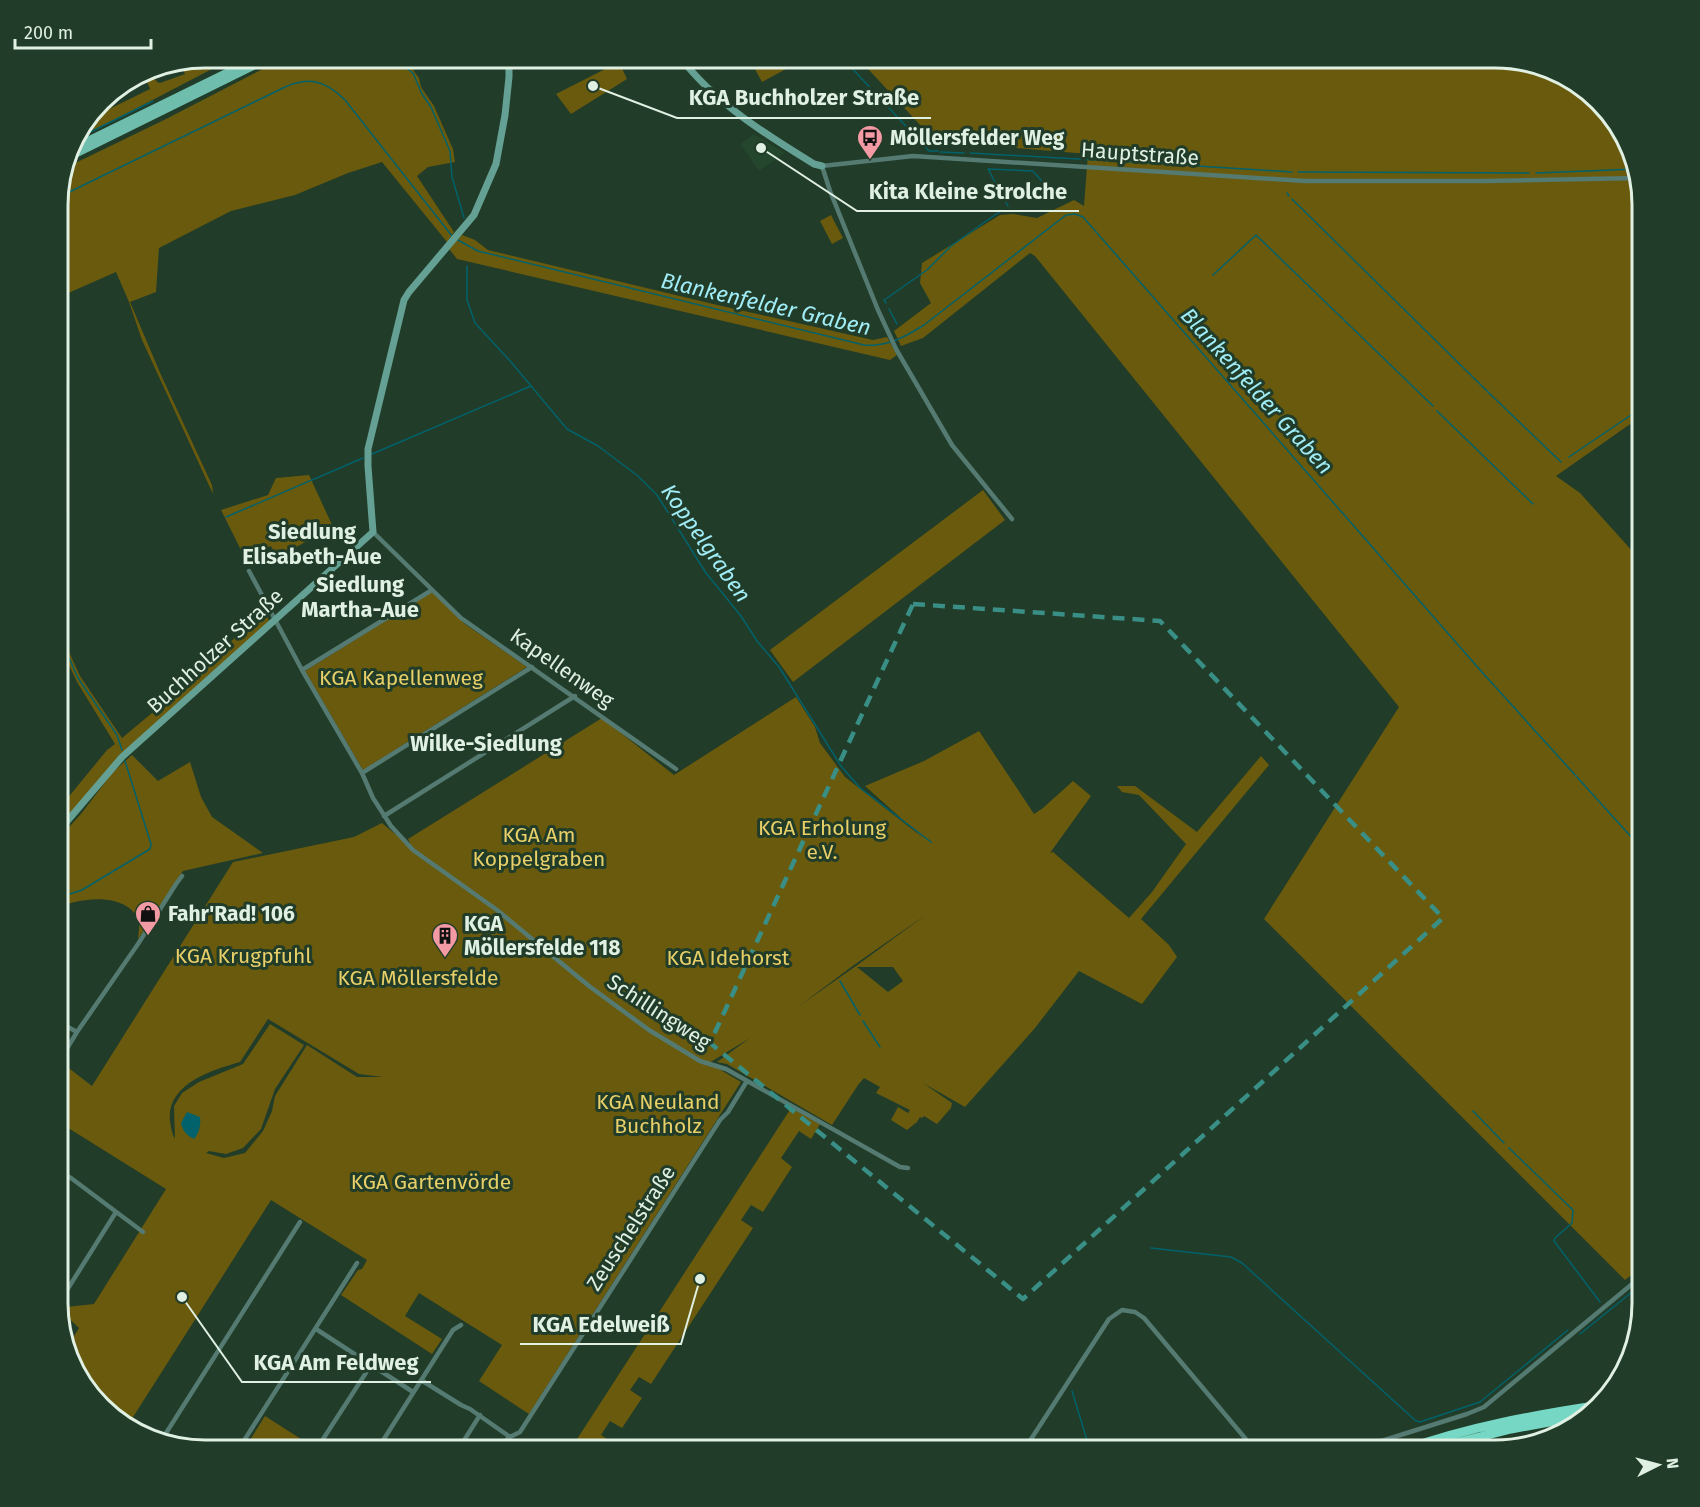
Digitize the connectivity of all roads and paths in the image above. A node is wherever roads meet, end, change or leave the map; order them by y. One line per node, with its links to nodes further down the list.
1 (237, 68): 5 (main road)
2 (249, 68): 6 (main road)
3 (509, 68): 10 (street)
4 (689, 68): 7 (street)
5 (82, 144)
6 (78, 153)
7 (822, 166): 8 (street, Hauptstraße); 9 (street)
8 (1630, 178)
9 (1012, 519)
10 (373, 532): 12 (street, Kapellenweg); 13 (street, Buchholzer Straße)
11 (249, 572): 13 (street, Schillingweg)
12 (432, 590): 14 (street, Kapellenweg); 15 (street)
13 (274, 620): 15 (street, Schillingweg); 20 (street, Buchholzer Straße)
14 (532, 667): 16 (street, Kapellenweg); 18 (street)
15 (302, 670): 18 (street, Schillingweg)
16 (574, 696): 17 (street, Kapellenweg); 19 (street)
17 (676, 769)
18 (362, 773): 19 (street, Schillingweg)
19 (384, 816): 25 (street, Schillingweg)
20 (68, 820)
21 (182, 876): 23 (street)
22 (68, 1027): 23 (street)
23 (77, 1032): 24 (street)
24 (68, 1047)
25 (747, 1081): 26 (street, Schillingweg); 43 (street, Zeuschelstraße)
26 (908, 1168)
27 (68, 1176): 28 (street)
28 (116, 1212): 30 (street); 33 (street)
29 (300, 1222): 42 (street)
30 (143, 1232)
31 (357, 1263): 35 (street)
32 (1632, 1284): 51 (street)
33 (68, 1288)
34 (460, 1325): 37 (street)
35 (316, 1329): 36 (street); 44 (street)
36 (371, 1365): 38 (street); 45 (street)
37 (421, 1380): 38 (street); 40 (street)
38 (413, 1392): 46 (street)
39 (1582, 1408): 52 (highway)
40 (480, 1415): 43 (street); 47 (street)
41 (1567, 1419): 53 (highway)
42 (166, 1434)
43 (510, 1437): 48 (street, Zeuschelstraße)
44 (244, 1440)
45 (322, 1440)
46 (383, 1440)
47 (464, 1440)
48 (508, 1440)
49 (1030, 1440): 50 (street)
50 (1247, 1440)
51 (1385, 1440)
52 (1436, 1440)
53 (1468, 1440)

